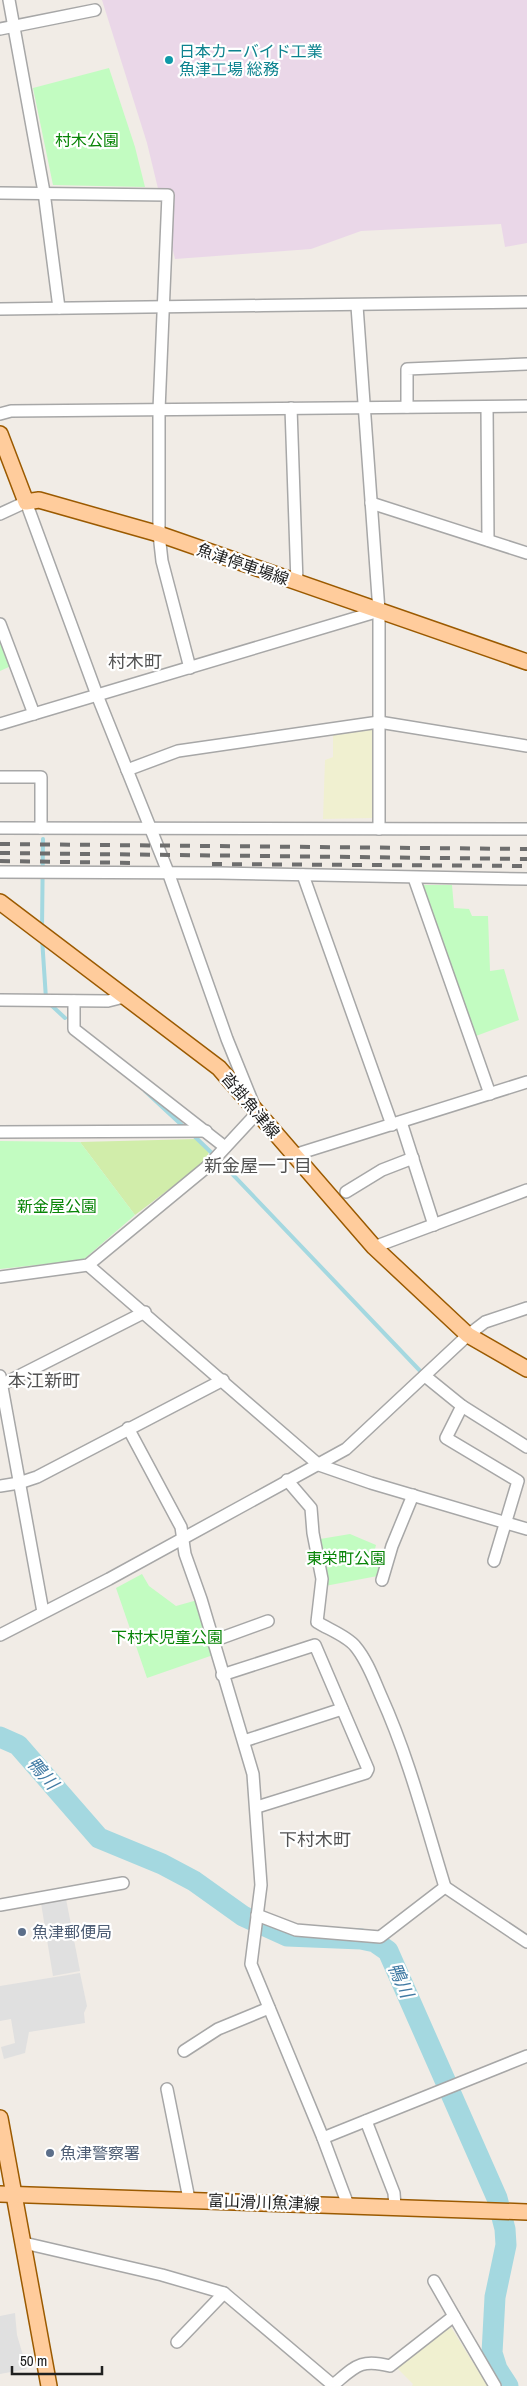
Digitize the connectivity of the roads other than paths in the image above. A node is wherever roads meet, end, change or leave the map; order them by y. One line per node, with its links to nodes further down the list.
1 (9, 0): 3 (street)
2 (95, 10): 3 (street)
3 (13, 26): 4 (street); 5 (street)
4 (0, 28)
5 (44, 192): 6 (street); 8 (street); 10 (street)
6 (0, 193)
7 (527, 302): 9 (street)
8 (163, 305): 9 (street); 10 (street); 18 (street)
9 (356, 306): 17 (street)
10 (59, 308): 11 (street)
11 (0, 309)
12 (527, 364): 14 (street)
13 (527, 406): 15 (street)
14 (407, 407): 15 (street); 17 (street)
15 (487, 407): 25 (street)
16 (292, 408): 17 (street); 18 (street); 27 (street)
17 (364, 408): 22 (street)
18 (159, 410): 19 (street); 24 (street)
19 (0, 414)
20 (0, 434): 21 (main road)
21 (26, 502): 23 (street); 24 (main road, 魚津停車場線); 32 (street)
22 (371, 504): 25 (street); 28 (street)
23 (0, 514)
24 (159, 534): 27 (main road, 魚津停車場線); 31 (street)
25 (488, 540): 26 (street)
26 (527, 553)
27 (297, 582): 28 (main road, 魚津停車場線)
28 (379, 611): 30 (main road, 魚津停車場線); 31 (street); 34 (street)
29 (0, 624): 33 (street)
30 (527, 662)
31 (190, 668): 32 (street)
32 (97, 696): 33 (street); 37 (street)
33 (34, 714): 35 (street)
34 (379, 722): 36 (street); 37 (street); 42 (street)
35 (0, 724)
36 (527, 746)
37 (127, 770): 39 (street)
38 (0, 777): 41 (street)
39 (149, 827): 41 (street); 42 (street); 45 (street)
40 (0, 828): 41 (street)
41 (41, 828)
42 (379, 828): 43 (street)
43 (527, 829)
44 (0, 872): 45 (street)
45 (168, 872): 46 (street); 55 (street)
46 (303, 875): 47 (street); 56 (street)
47 (414, 878): 48 (street); 54 (street)
48 (527, 879)
49 (0, 902): 50 (main road, 沓掛魚津線)
50 (124, 997): 52 (street); 55 (main road, 沓掛魚津線)
51 (0, 1000): 52 (street)
52 (74, 1001): 57 (street)
53 (527, 1083): 54 (street)
54 (490, 1094): 56 (street)
55 (257, 1113): 59 (street); 60 (main road, 沓掛魚津線)
56 (396, 1123): 60 (street); 61 (street)
57 (206, 1131): 58 (street); 59 (street)
58 (0, 1132)
59 (225, 1147): 66 (street)
60 (294, 1155): 65 (main road, 沓掛魚津線)
61 (413, 1158): 63 (street); 64 (street)
62 (527, 1190): 64 (street)
63 (346, 1192)
64 (434, 1225): 65 (street)
65 (374, 1247): 70 (main road, 沓掛魚津線)
66 (88, 1265): 67 (street); 69 (street)
67 (0, 1277)
68 (527, 1308): 70 (street)
69 (145, 1312): 73 (street); 74 (street)
70 (468, 1335): 71 (main road, 沓掛魚津線); 72 (street)
71 (527, 1369)
72 (425, 1376): 75 (street); 78 (street)
73 (1, 1380): 80 (street)
74 (223, 1380): 76 (street); 78 (street)
75 (462, 1406): 77 (street); 83 (street)
76 (128, 1428): 80 (street); 85 (street)
77 (527, 1447)
78 (319, 1464): 79 (street); 82 (street)
79 (287, 1480): 85 (street); 97 (street)
80 (18, 1484): 81 (street); 88 (street)
81 (0, 1486)
82 (413, 1495): 83 (street); 87 (street)
83 (506, 1523): 84 (street); 86 (street)
84 (527, 1529)
85 (182, 1538): 88 (street); 91 (street)
86 (494, 1561)
87 (382, 1580)
88 (43, 1612): 90 (street)
89 (268, 1621): 91 (street)
90 (0, 1635)
91 (212, 1641): 92 (street)
92 (222, 1675): 93 (street); 94 (street)
93 (342, 1709): 94 (street); 95 (street)
94 (244, 1740): 95 (street)
95 (257, 1807): 99 (street)
96 (123, 1883): 98 (street)
97 (445, 1887): 99 (street); 100 (street)
98 (0, 1905)
99 (257, 1915): 101 (street)
100 (527, 1942)
101 (269, 2008): 102 (street); 107 (street)
102 (184, 2051)
103 (527, 2056): 106 (street)
104 (167, 2089): 109 (street)
105 (0, 2118): 108 (main road)
106 (366, 2121): 107 (street); 111 (street)
107 (323, 2138): 110 (street)
108 (7, 2195): 109 (main road, 富山滑川魚津線); 113 (main road)
109 (188, 2199): 110 (main road, 富山滑川魚津線)
110 (348, 2205): 111 (main road, 富山滑川魚津線)
111 (394, 2207): 112 (main road, 富山滑川魚津線)
112 (526, 2212)
113 (24, 2243): 115 (street); 119 (main road)
114 (434, 2280): 116 (street)
115 (224, 2293): 117 (street); 118 (street)
116 (454, 2316): 118 (street); 120 (street)
117 (177, 2342)
118 (334, 2385)
119 (49, 2386)
120 (496, 2386)

